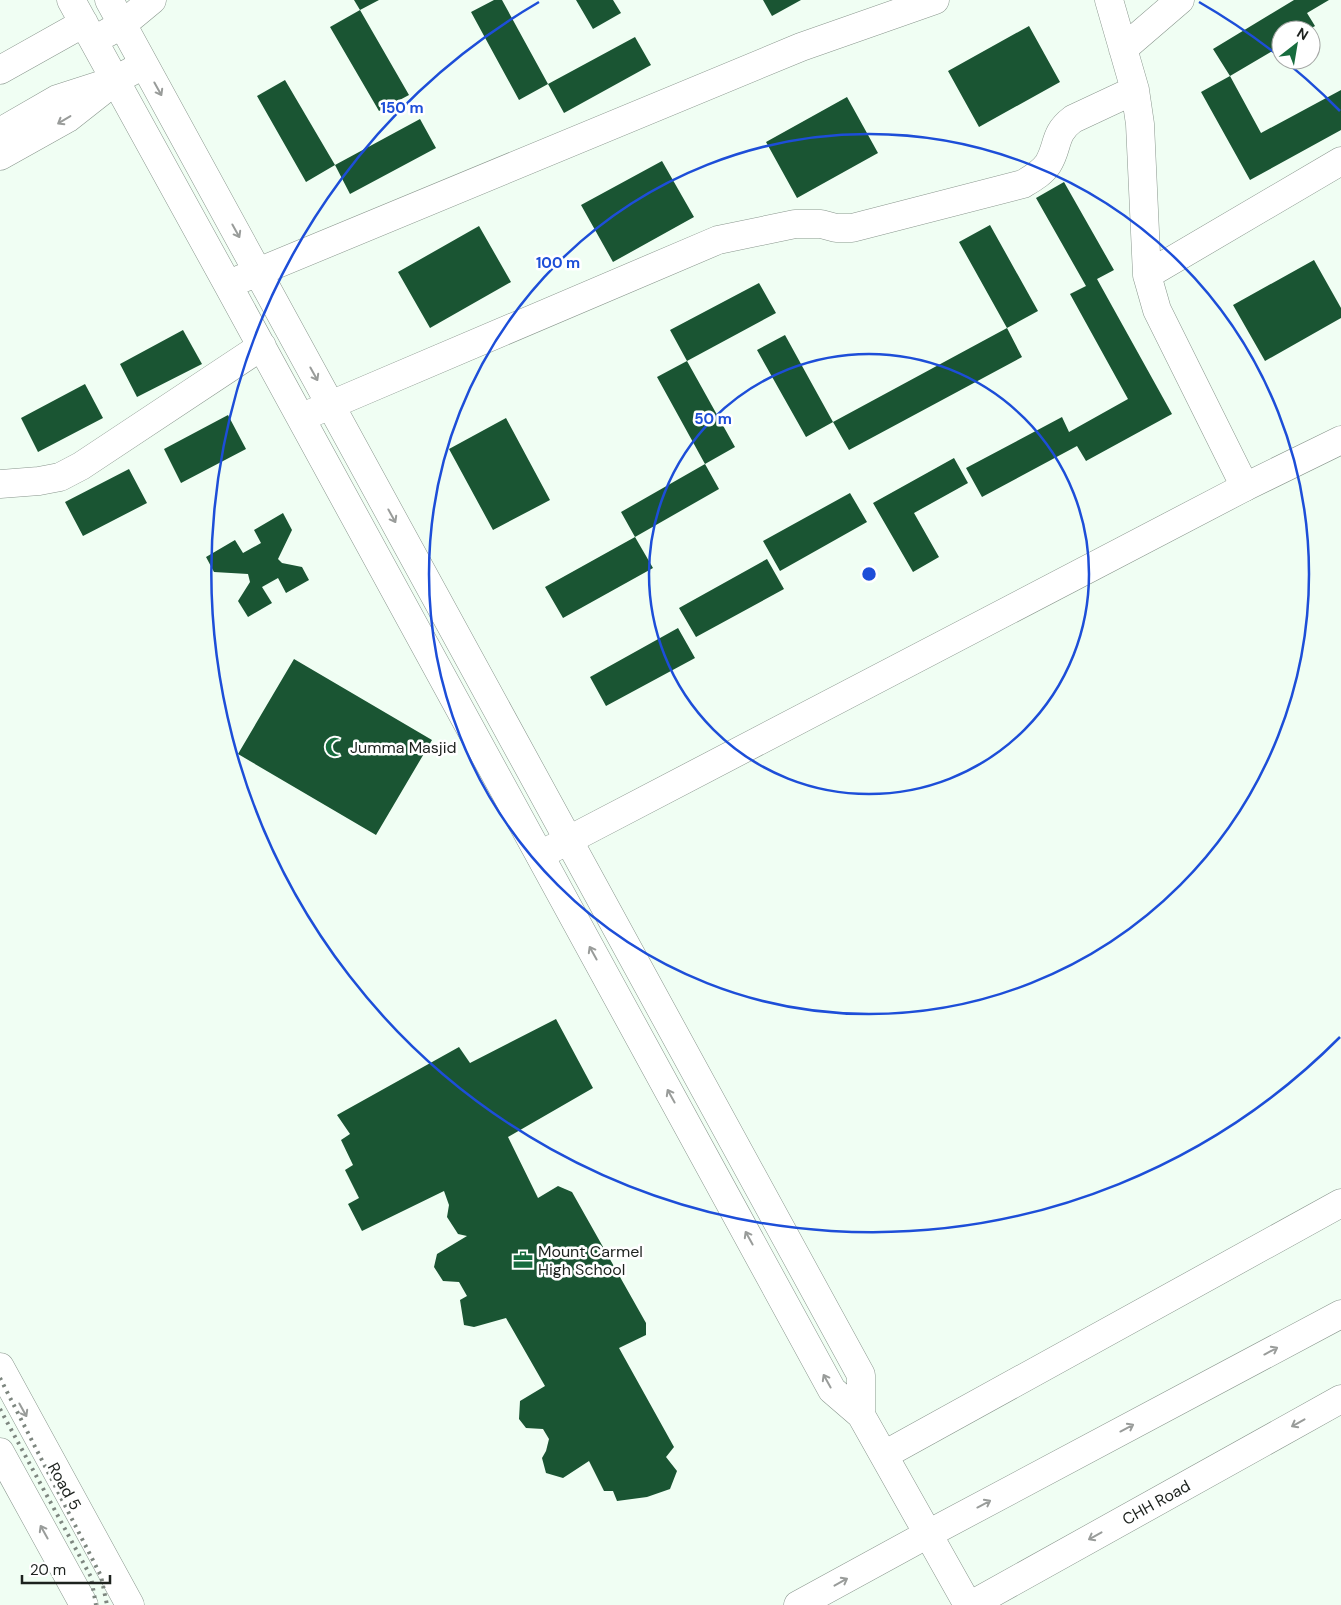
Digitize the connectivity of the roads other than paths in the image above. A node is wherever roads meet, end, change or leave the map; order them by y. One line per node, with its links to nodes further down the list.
1 (71, 0): 8 (street)
2 (109, 0): 7 (street)
3 (152, 0): 7 (street)
4 (935, 0): 17 (street)
5 (1109, 0): 9 (street)
6 (1180, 0): 9 (street)
7 (123, 24): 8 (street); 10 (street)
8 (89, 32): 11 (street); 12 (street)
9 (1123, 49): 13 (street)
10 (145, 64): 12 (street); 17 (street, one-way to 17)
11 (0, 70)
12 (116, 80): 14 (street); 15 (street, one-way to 15); 19 (street)
13 (1135, 90): 18 (street); 21 (street)
14 (0, 132)
15 (0, 156)
16 (1341, 161): 18 (street)
17 (259, 272): 19 (street); 21 (street, one-way to 21)
18 (1147, 275): 25 (street)
19 (228, 285): 20 (street)
20 (262, 346): 22 (street); 24 (street)
21 (332, 406): 22 (street); 26 (street, one-way to 26)
22 (301, 418): 27 (street)
23 (1341, 440): 25 (street)
24 (0, 484)
25 (1245, 487): 26 (street)
26 (569, 840): 27 (street); 32 (street)
27 (540, 855): 32 (street, one-way to 27)
28 (1341, 1202): 34 (street)
29 (1341, 1314): 35 (street, one-way to 29)
30 (0, 1367): 37 (street, Road 5, one-way to 37)
31 (1341, 1399): 39 (street, CHH Road, one-way to 39)
32 (861, 1415): 34 (street)
33 (0, 1452): 36 (street, one-way to 33)
34 (884, 1455): 35 (street)
35 (928, 1534): 38 (street, one-way to 35); 39 (street)
36 (84, 1605)
37 (130, 1605)
38 (798, 1605)
39 (969, 1605)

